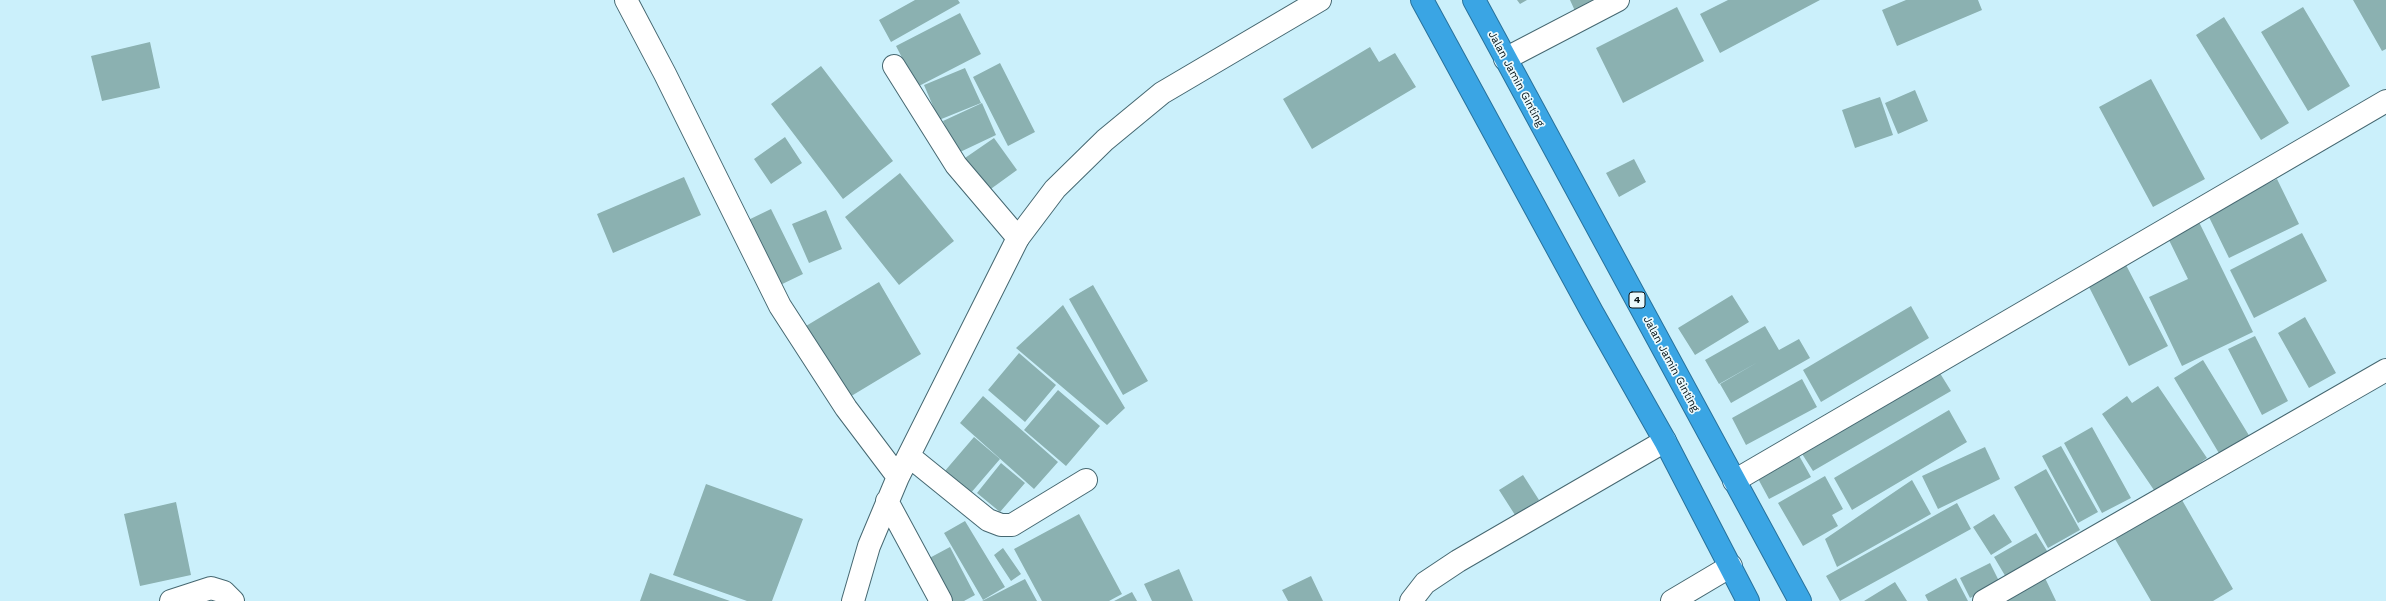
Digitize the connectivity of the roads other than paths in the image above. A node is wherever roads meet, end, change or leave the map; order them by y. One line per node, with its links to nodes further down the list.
1 (626, 0): 13 (street)
2 (1320, 0): 9 (street)
3 (1422, 0): 11 (highway)
4 (1474, 0): 6 (highway, Jalan Jamin Ginting / 4)
5 (1618, 0): 6 (street)
6 (1505, 59): 15 (highway, Jalan Jamin Ginting / 4)
7 (894, 66): 9 (street)
8 (2386, 101): 15 (street)
9 (1018, 238): 12 (street)
10 (2386, 370): 26 (street)
11 (1665, 441): 17 (highway); 22 (street)
12 (909, 456): 13 (street); 14 (street)
13 (898, 477): 16 (street)
14 (1086, 480)
15 (1734, 480): 25 (highway, Jalan Jamin Ginting / 4)
16 (887, 501): 20 (street); 21 (street)
17 (1731, 566): 23 (street); 24 (highway)
18 (171, 601): 19 (street)
19 (233, 601)
20 (853, 601)
21 (941, 601)
22 (1411, 601)
23 (1672, 601)
24 (1748, 601)
25 (1800, 601)
26 (1984, 601)

